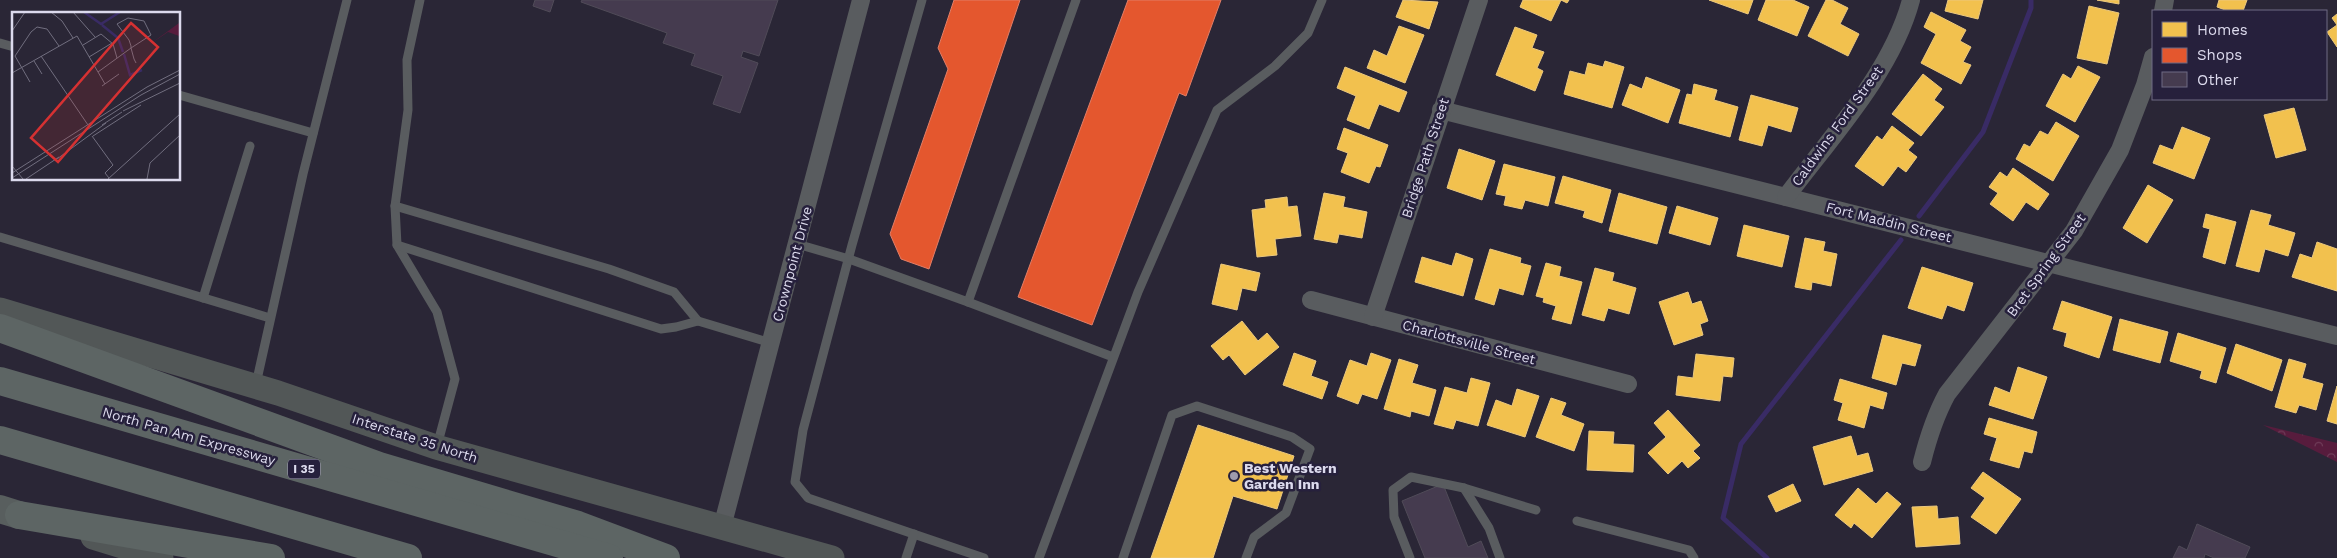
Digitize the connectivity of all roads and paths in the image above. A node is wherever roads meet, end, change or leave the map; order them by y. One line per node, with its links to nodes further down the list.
1 (347, 0): 12 (lane)
2 (420, 0): 15 (lane)
3 (861, 0): 17 (street, Crownpoint Drive)
4 (922, 0): 19 (lane)
5 (1076, 0): 23 (lane)
6 (1322, 0): 31 (lane)
7 (1479, 0): 11 (street, Bridge Path Street)
8 (1911, 0): 14 (street, Caldwins Ford Street)
9 (2152, 60): 20 (street, Bret Spring Street)
10 (180, 95): 12 (lane)
11 (1441, 110): 14 (street, Fort Maddin Street); 25 (street, Bridge Path Street)
12 (313, 134): 26 (lane)
13 (250, 146): 21 (lane)
14 (1786, 197): 20 (street, Fort Maddin Street)
15 (395, 206): 18 (lane); 27 (lane)
16 (0, 237): 21 (lane)
17 (797, 244): 19 (lane); 30 (street, Crownpoint Drive)
18 (397, 246): 27 (lane); 36 (lane)
19 (849, 259): 23 (lane); 43 (lane)
20 (2050, 263): 29 (street, Fort Maddin Street); 37 (street, Bret Spring Street)
21 (203, 298): 26 (lane)
22 (1311, 300): 25 (street, Charlottsville Street)
23 (968, 302): 31 (lane)
24 (0, 310): 34 (main road, Interstate 35 North)
25 (1373, 317): 33 (street, Charlottsville Street)
26 (270, 318): 34 (lane)
27 (698, 321): 30 (lane)
28 (0, 328): 48 (highway)
29 (2337, 336)
30 (771, 343): 42 (street, Crownpoint Drive)
31 (1114, 357): 52 (lane)
32 (0, 381): 47 (highway, North Pan Am Expressway / I 35)
33 (1628, 384)
34 (256, 386): 36 (main road, Interstate 35 North)
35 (0, 440): 46 (highway)
36 (436, 447): 42 (main road, Interstate 35 North)
37 (1922, 462)
38 (1464, 488): 39 (lane); 55 (lane); 56 (lane)
39 (1536, 510)
40 (9, 512): 44 (main road); 45 (highway)
41 (1577, 521): 57 (lane)
42 (722, 527): 49 (main road, Interstate 35 North)
43 (914, 534): 50 (lane); 51 (lane)
44 (161, 558)
45 (271, 558)
46 (408, 558)
47 (609, 558)
48 (666, 558)
49 (832, 558)
50 (906, 558)
51 (984, 558)
52 (1039, 558)
53 (1123, 558): 54 (lane)
54 (1246, 558)
55 (1410, 558)
56 (1500, 558)
57 (1694, 558)

